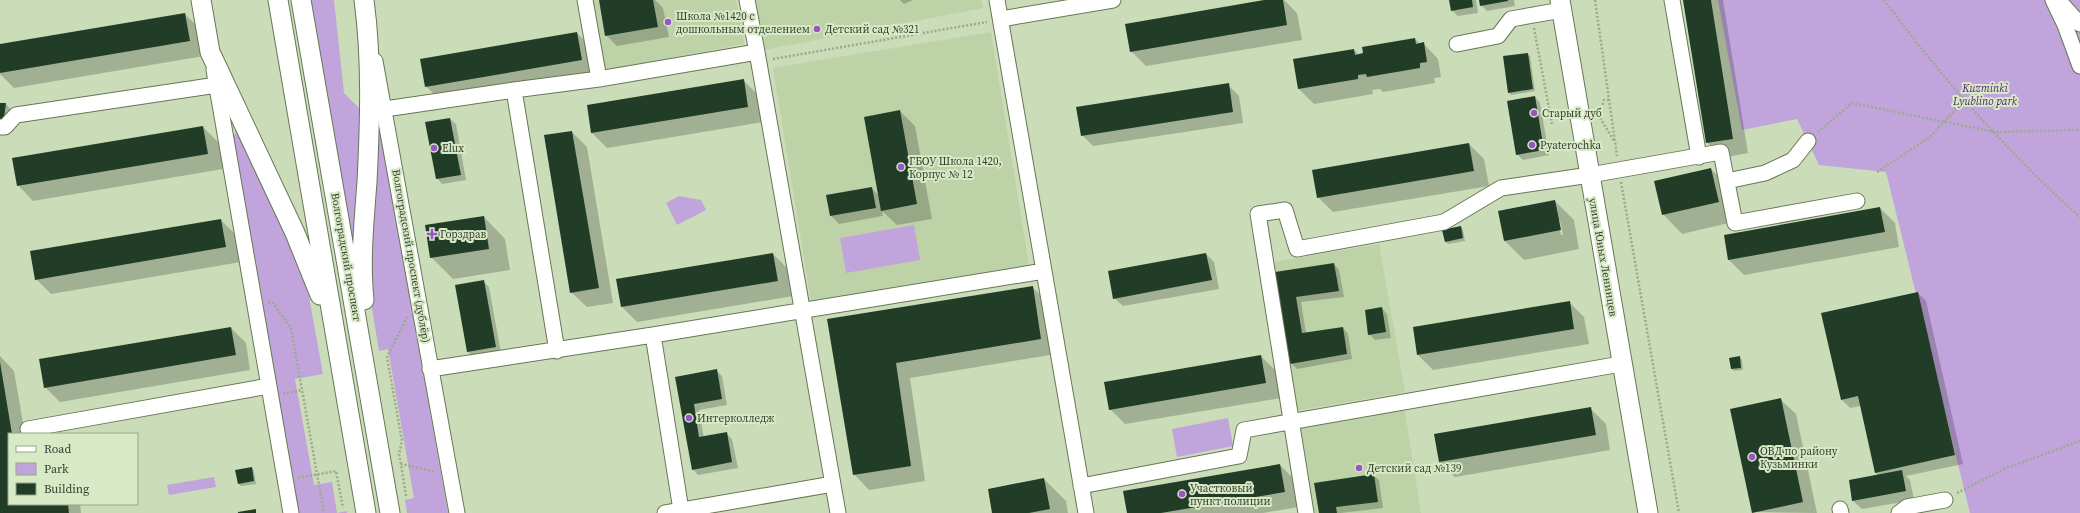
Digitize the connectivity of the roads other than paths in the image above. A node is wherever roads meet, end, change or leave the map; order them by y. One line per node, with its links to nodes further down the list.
1 (201, 0): 17 (main road)
2 (278, 0): 35 (main road, Волгоградский проспект)
3 (302, 0): 38 (main road, Волгоградский проспект)
4 (364, 0): 14 (main road, Волгоградский проспект (дублёр))
5 (585, 0): 20 (street)
6 (747, 0): 18 (street)
7 (997, 0): 13 (street)
8 (1113, 0): 13 (street)
9 (1672, 0): 26 (street)
10 (2053, 0): 19 (street)
11 (2059, 0): 15 (street)
12 (1561, 5): 16 (street); 27 (main road, улица Юных Ленинцев)
13 (1001, 19): 30 (street)
14 (367, 22): 23 (street, Волгоградский проспект (дублёр)); 38 (main road)
15 (2080, 24)
16 (1457, 44)
17 (210, 52): 21 (street); 35 (main road)
18 (758, 57): 20 (street); 31 (street)
19 (2080, 66)
20 (599, 79): 22 (street)
21 (217, 85): 24 (street); 37 (street)
22 (514, 90): 23 (street); 33 (street)
23 (385, 109): 36 (street, Волгоградский проспект (дублёр))
24 (0, 128)
25 (1808, 141): 28 (street)
26 (1699, 157): 27 (street); 28 (street)
27 (1590, 175): 34 (main road, улица Юных Ленинцев); 39 (street)
28 (1727, 181): 29 (street)
29 (1857, 200)
30 (1044, 270): 31 (street); 42 (street)
31 (803, 312): 32 (street); 41 (street)
32 (652, 335): 33 (street); 44 (street)
33 (557, 351): 36 (street)
34 (1621, 364): 39 (street); 53 (main road, улица Юных Ленинцев)
35 (341, 365): 46 (main road, Волгоградский проспект)
36 (430, 369): 48 (street, Волгоградский проспект (дублёр))
37 (269, 386): 40 (street); 45 (street)
38 (372, 409): 47 (main road, Волгоградский проспект)
39 (1290, 421): 42 (street); 52 (street)
40 (28, 429)
41 (833, 484): 44 (street); 50 (street)
42 (1082, 486): 51 (street)
43 (1945, 500): 54 (street)
44 (681, 510): 49 (street)
45 (291, 513)
46 (366, 513)
47 (390, 513)
48 (457, 513)
49 (665, 513)
50 (838, 513)
51 (1086, 513)
52 (1306, 513)
53 (1648, 513)
54 (1899, 513)

